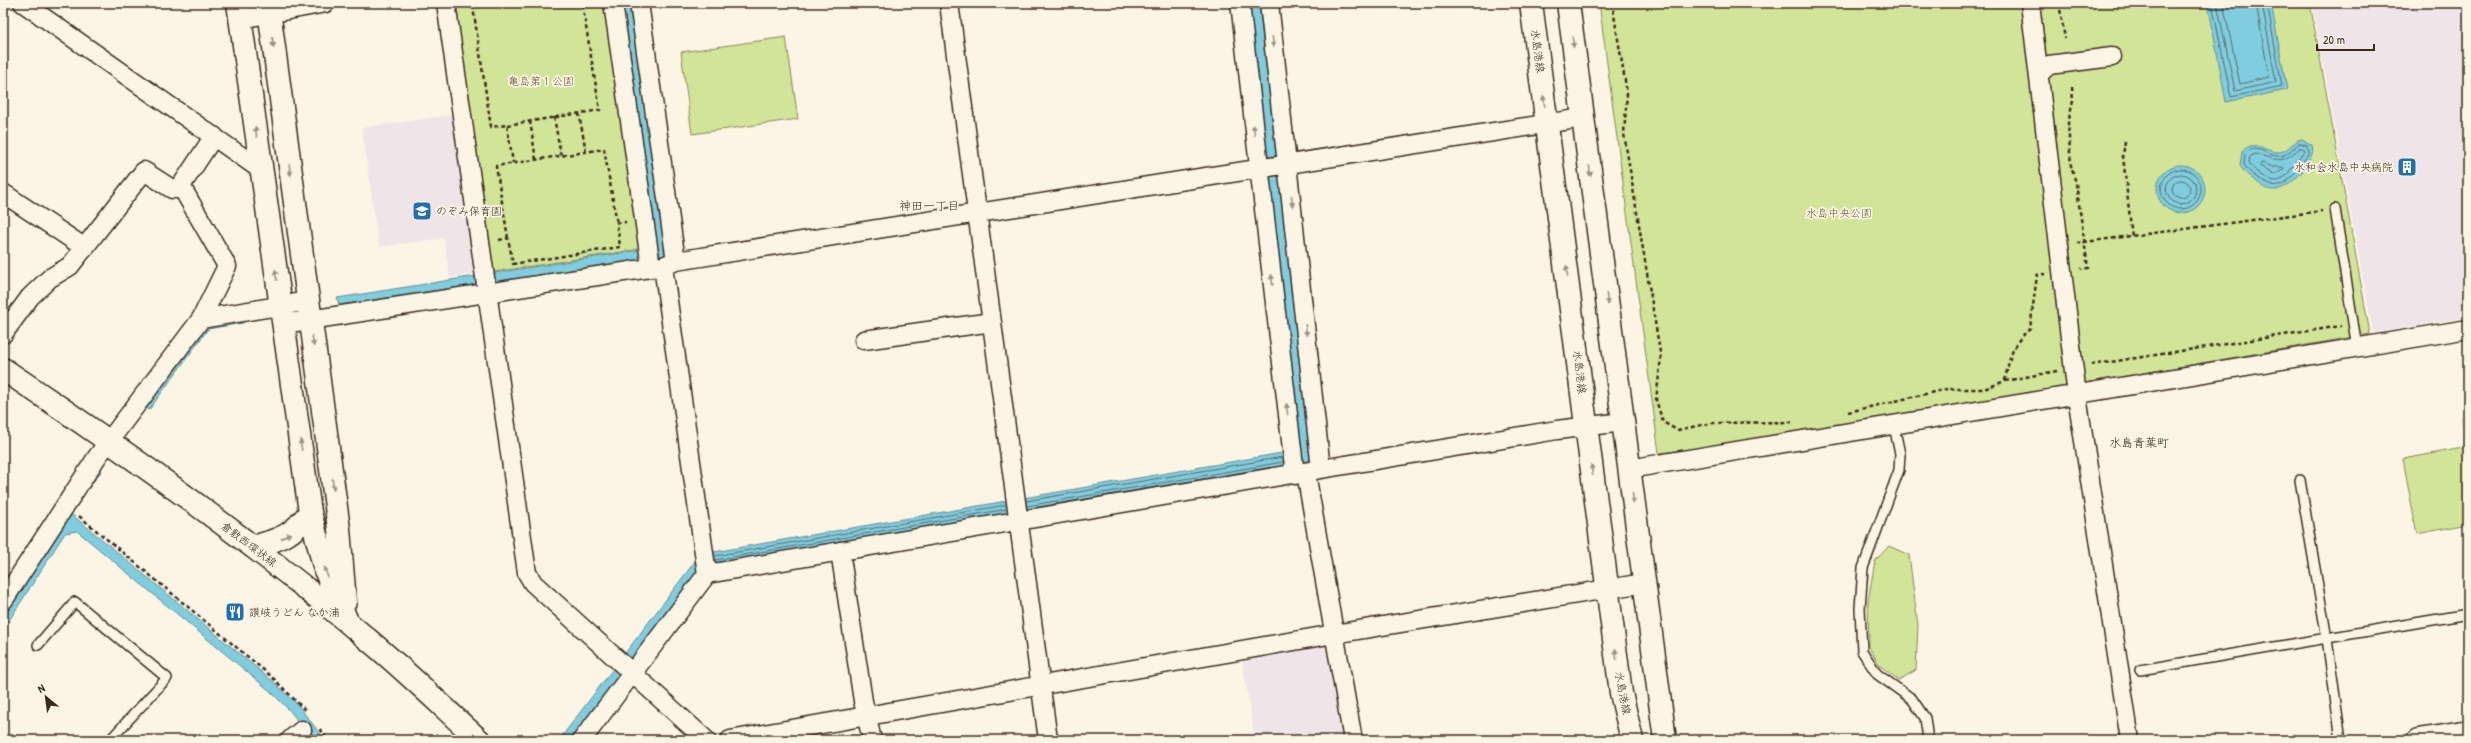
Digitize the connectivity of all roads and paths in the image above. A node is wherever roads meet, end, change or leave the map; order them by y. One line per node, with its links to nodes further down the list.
1 (23, 3): 28 (street)
2 (326, 3): 16 (street)
3 (446, 3): 44 (street)
4 (502, 3): 27 (path)
5 (582, 3): 22 (path)
6 (613, 3): 40 (street)
7 (639, 3): 48 (street)
8 (949, 3): 39 (street)
9 (1240, 3): 34 (street, one-way to 9)
10 (1269, 3): 34 (street, one-way to 34)
11 (1531, 3): 26 (main road, 水島港線, one-way to 11)
12 (1568, 3): 24 (main road, one-way to 24)
13 (1612, 3): 67 (path)
14 (2030, 3): 20 (street)
15 (2059, 3): 18 (path)
16 (268, 8): 17 (street); 52 (main road, one-way to 52)
17 (239, 11): 35 (main road, one-way to 17)
18 (2065, 39)
19 (2112, 57): 20 (street)
20 (2040, 73): 46 (street)
21 (2072, 87): 45 (path)
22 (578, 113): 23 (path); 30 (path)
23 (554, 117): 25 (path); 31 (path)
24 (1583, 118): 26 (street); 66 (main road, one-way to 66)
25 (530, 122): 27 (path); 32 (path)
26 (1547, 123): 34 (street); 69 (main road, 水島港線, one-way to 26)
27 (507, 125): 33 (path)
28 (214, 136): 35 (street); 36 (street)
29 (2125, 141): 42 (path)
30 (586, 152): 31 (path); 41 (path)
31 (561, 156): 32 (path)
32 (536, 160): 33 (path)
33 (514, 163): 43 (path)
34 (1273, 165): 39 (street); 71 (street, one-way to 71); 71 (street, one-way to 34)
35 (261, 170): 53 (main road, one-way to 35)
36 (181, 186): 47 (street); 54 (street)
37 (3, 193): 47 (street)
38 (2335, 209): 42 (path); 56 (lane)
39 (978, 215): 48 (street); 55 (street)
40 (644, 220): 41 (path); 48 (street)
41 (617, 223): 43 (path)
42 (2132, 237): 45 (path)
43 (508, 238): 44 (path)
44 (480, 242): 51 (street)
45 (2084, 242): 46 (path); 49 (path)
46 (2058, 245): 61 (street)
47 (85, 248): 58 (street)
48 (657, 260): 51 (street); 79 (street)
49 (2075, 270)
50 (2049, 273): 63 (path)
51 (486, 284): 52 (street); 88 (street)
52 (309, 310): 53 (street); 84 (main road, one-way to 84)
53 (282, 315): 54 (street); 76 (main road, one-way to 53)
54 (201, 319): 70 (street)
55 (992, 322): 59 (street); 75 (street)
56 (2353, 324): 60 (lane); 61 (path)
57 (2468, 329): 60 (street)
58 (3, 334)
59 (864, 340)
60 (2357, 348): 64 (street)
61 (2074, 368): 63 (path); 64 (street)
62 (3, 369): 70 (main road, 倉敷西環状線)
63 (2005, 380): 65 (path)
64 (2077, 396): 68 (street); 109 (street)
65 (1847, 412)
66 (1623, 422): 69 (street); 72 (main road)
67 (1794, 422)
68 (1894, 426): 72 (street); 108 (lane)
69 (1587, 427): 71 (street); 81 (main road, 水島港線, one-way to 69)
70 (110, 441): 77 (main road, 倉敷西環状線); 82 (street)
71 (1302, 466): 75 (street); 85 (street)
72 (1629, 469): 80 (main road, one-way to 80)
73 (2300, 480): 86 (lane)
74 (73, 511): 93 (path)
75 (1017, 511): 78 (street); 90 (street)
76 (310, 512): 77 (main road, one-way to 76); 84 (main road, one-way to 76)
77 (253, 547): 84 (main road, 倉敷西環状線)
78 (840, 551): 79 (street); 92 (street)
79 (706, 566): 88 (street)
80 (1644, 583): 81 (street); 107 (main road)
81 (1607, 589): 85 (street); 91 (main road, 水島港線, one-way to 81)
82 (3, 602)
83 (2468, 614): 86 (lane)
84 (347, 621): 98 (main road, 倉敷西環状線)
85 (1334, 634): 90 (street); 104 (street)
86 (2327, 639): 89 (lane); 110 (lane)
87 (38, 645): 96 (lane)
88 (625, 667): 99 (street); 100 (street)
89 (2140, 670)
90 (1041, 686): 92 (street); 103 (street)
91 (1621, 693): 105 (main road); 106 (main road, 水島港線)
92 (867, 715): 95 (street); 102 (street)
93 (304, 727): 97 (path)
94 (2468, 732): 111 (main road)
95 (779, 736): 101 (street)
96 (110, 740)
97 (328, 740)
98 (479, 740)
99 (582, 740)
100 (706, 740)
101 (730, 740)
102 (872, 740)
103 (1048, 740)
104 (1353, 740)
105 (1616, 740)
106 (1632, 740)
107 (1665, 740)
108 (1928, 740)
109 (2130, 740)
110 (2341, 740)
111 (2419, 740)

